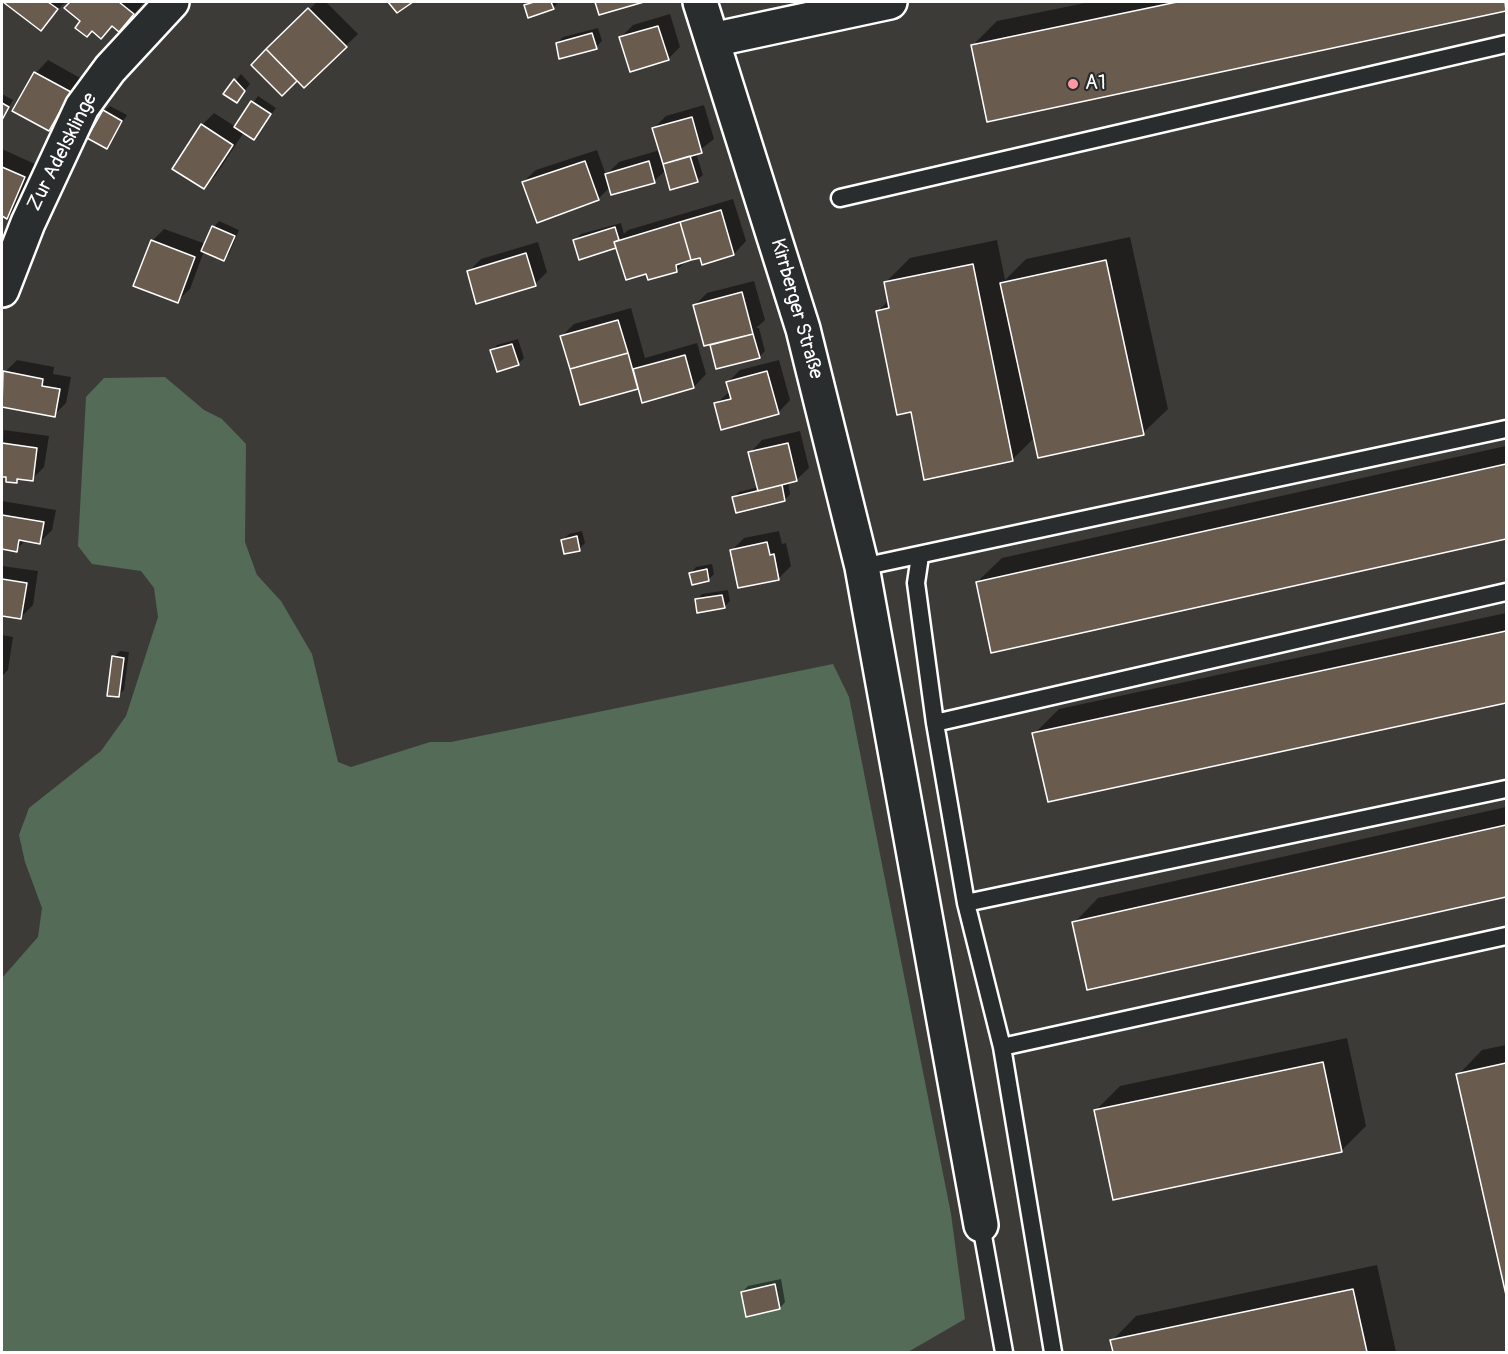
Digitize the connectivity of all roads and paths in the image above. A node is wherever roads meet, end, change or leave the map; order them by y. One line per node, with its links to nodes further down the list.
1 (172, 2): 7 (street, Zur Adelsklinge)
2 (700, 2): 4 (street, Kirrberger Straße)
3 (890, 2): 4 (street)
4 (712, 40): 10 (street, Kirrberger Straße)
5 (1506, 44): 6 (lane)
6 (840, 198)
7 (2, 290)
8 (1506, 429): 9 (lane)
9 (920, 556): 10 (lane); 12 (lane)
10 (862, 567): 17 (street, Kirrberger Straße)
11 (1506, 592): 12 (lane)
12 (935, 723): 14 (lane)
13 (1506, 789): 14 (lane)
14 (966, 903): 16 (lane)
15 (1506, 936): 16 (lane)
16 (1002, 1047): 19 (lane)
17 (981, 1225): 18 (lane)
18 (1004, 1353)
19 (1053, 1353)

